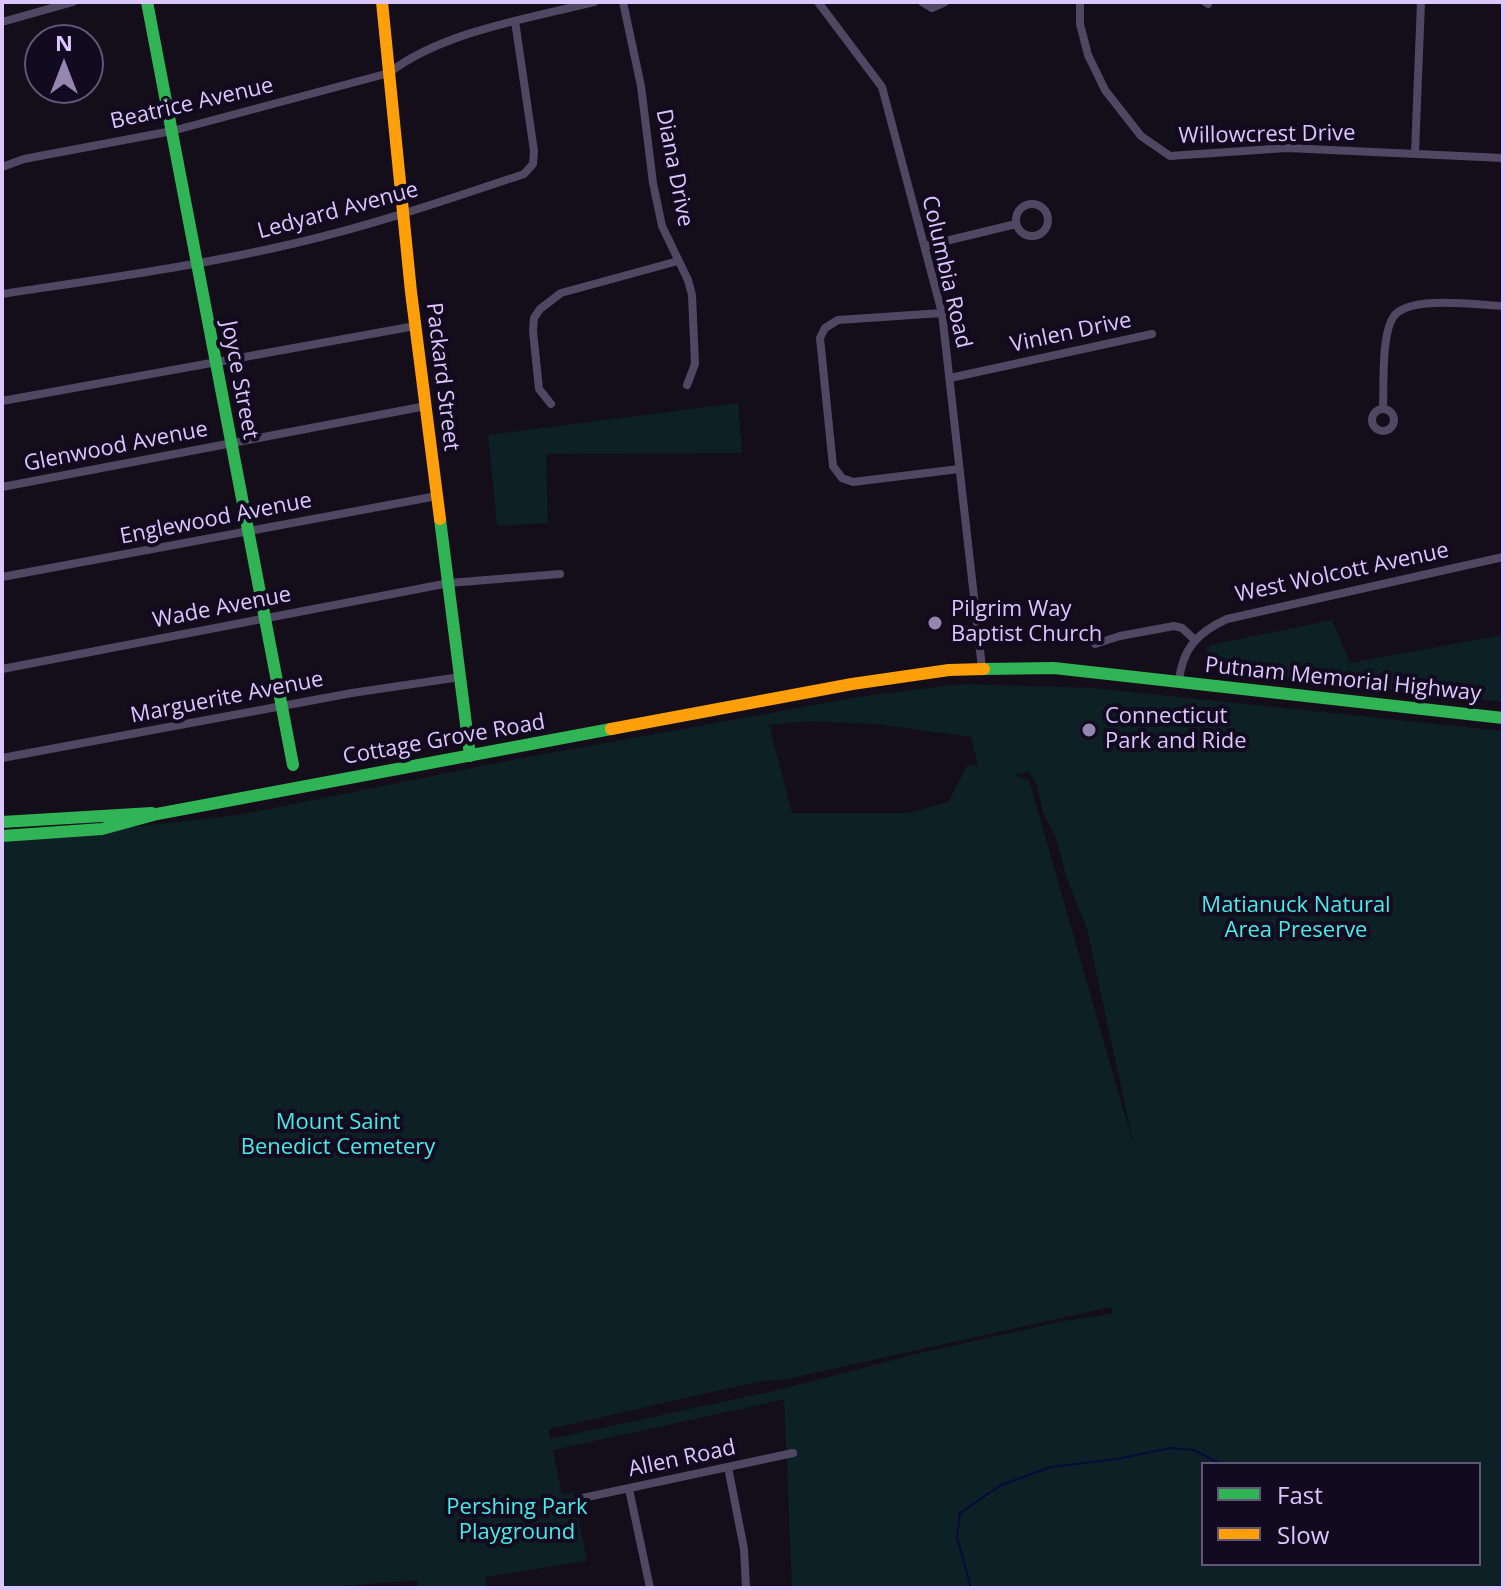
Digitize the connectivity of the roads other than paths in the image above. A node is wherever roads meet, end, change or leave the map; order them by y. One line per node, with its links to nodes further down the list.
1 (73, 2): 12 (street)
2 (147, 2): 14 (main road, Joyce Street)
3 (382, 2): 13 (main road, Packard Street)
4 (594, 2): 11 (street, Beatrice Avenue)
5 (623, 2): 21 (street, Diana Drive)
6 (818, 2): 20 (street, Columbia Road)
7 (922, 2): 8 (street)
8 (945, 2)
9 (1080, 2): 15 (street, Willowcrest Drive)
10 (1421, 2): 15 (street)
11 (515, 21): 13 (street, Beatrice Avenue); 18 (street, Ledyard Avenue)
12 (2, 22)
13 (389, 73): 14 (street, Beatrice Avenue); 18 (main road, Packard Street)
14 (172, 131): 17 (street, Beatrice Avenue); 22 (main road, Joyce Street)
15 (1415, 153): 16 (street, Willowcrest Drive)
16 (1503, 158)
17 (2, 167)
18 (402, 215): 22 (street, Ledyard Avenue); 26 (main road, Packard Street)
19 (1016, 224): 20 (street)
20 (925, 246): 25 (street, Columbia Road)
21 (678, 261): 30 (street, Diana Drive); 32 (street)
22 (197, 265): 23 (street, Ledyard Avenue); 28 (main road, Joyce Street)
23 (2, 294)
24 (1503, 306): 34 (street)
25 (942, 313): 29 (street, Columbia Road); 36 (street)
26 (415, 326): 28 (street); 33 (main road, Packard Street)
27 (1152, 334): 29 (street, Vinlen Drive)
28 (216, 362): 31 (street); 35 (main road, Joyce Street)
29 (950, 378): 36 (street, Columbia Road)
30 (687, 385)
31 (2, 401)
32 (551, 404)
33 (426, 406): 35 (street, Glenwood Avenue); 38 (main road, Packard Street)
34 (1383, 408)
35 (231, 443): 37 (street, Glenwood Avenue); 39 (main road, Joyce Street)
36 (959, 469): 47 (street, Columbia Road)
37 (2, 487)
38 (437, 496): 39 (street, Englewood Avenue); 43 (main road, Packard Street)
39 (248, 531): 42 (street, Englewood Avenue); 44 (main road, Joyce Street)
40 (1503, 557): 45 (street, West Wolcott Avenue)
41 (560, 574): 43 (street, Wade Avenue)
42 (2, 577)
43 (449, 583): 44 (street, Wade Avenue); 49 (main road, Packard Street)
44 (264, 619): 48 (street, Wade Avenue); 51 (main road, Joyce Street)
45 (1195, 640): 46 (street); 50 (street)
46 (1095, 644)
47 (982, 668): 50 (main road); 53 (main road, Cottage Grove Road)
48 (2, 669)
49 (460, 677): 51 (street, Marguerite Avenue); 53 (main road, Packard Street)
50 (1179, 681): 52 (main road, Putnam Memorial Highway)
51 (281, 706): 54 (street, Marguerite Avenue); 55 (main road, Joyce Street)
52 (1503, 718)
53 (470, 756): 56 (main road, Cottage Grove Road)
54 (2, 758)
55 (293, 765)
56 (157, 814): 57 (main road, Cottage Grove Road); 58 (main road, Cottage Grove Road)
57 (2, 822)
58 (2, 836)
59 (793, 1453): 60 (street, Allen Road)
60 (728, 1467): 61 (street, Allen Road); 64 (street)
61 (629, 1489): 62 (street, Allen Road); 63 (street)
62 (578, 1499)
63 (650, 1588)
64 (746, 1588)

